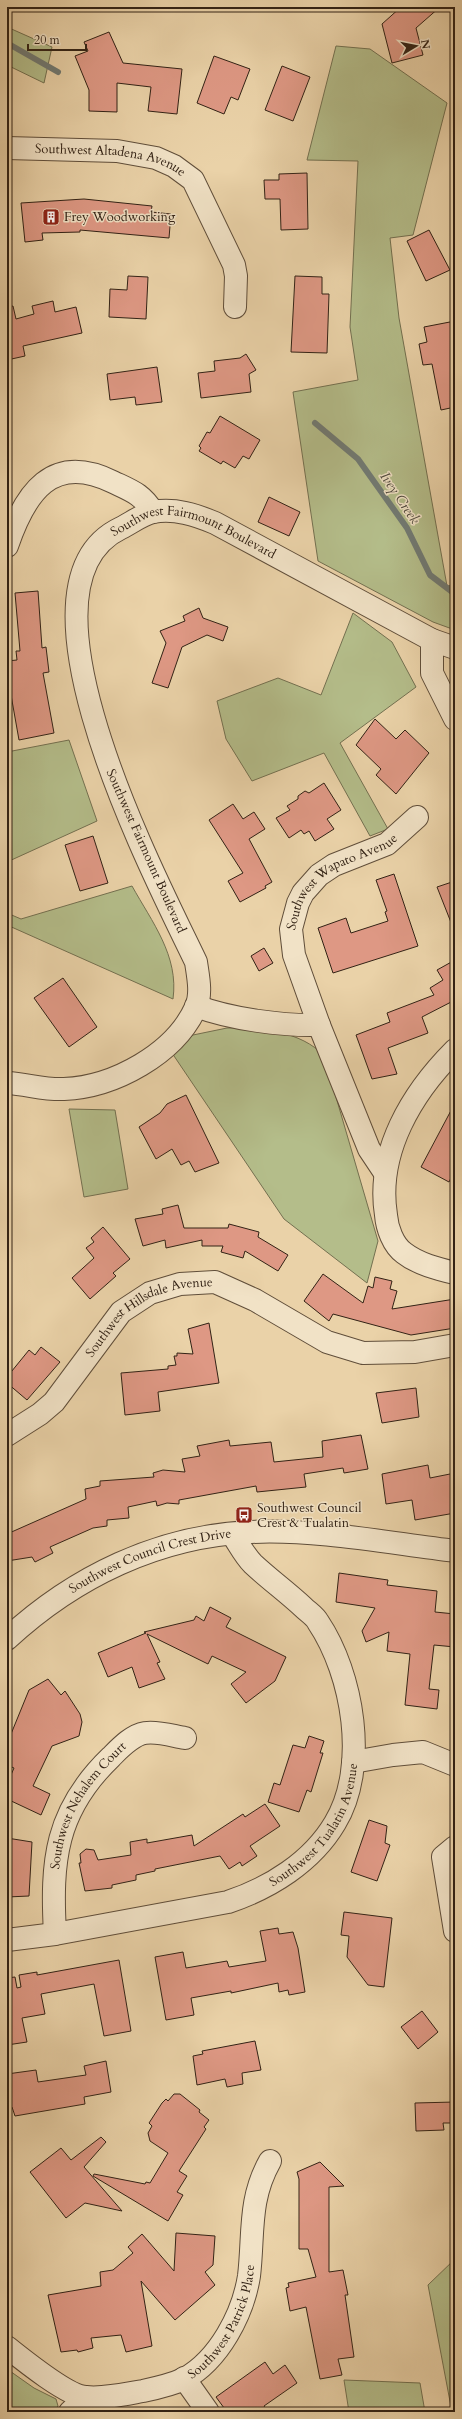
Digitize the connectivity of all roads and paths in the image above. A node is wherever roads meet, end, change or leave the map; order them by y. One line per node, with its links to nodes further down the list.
1 (7, 148): 2 (street, Southwest Altadena Avenue)
2 (236, 307)
3 (153, 512): 4 (street); 5 (street, Southwest Fairmount Boulevard); 9 (street, Southwest Fairmount Boulevard)
4 (7, 546)
5 (432, 640): 6 (street, Southwest Fairmount Boulevard); 7 (street)
6 (455, 648)
7 (455, 718)
8 (417, 817): 10 (street, Southwest Wapato Avenue)
9 (196, 1006): 10 (street); 12 (street, Southwest Fairmount Boulevard)
10 (319, 1025): 13 (street, Southwest Wapato Avenue)
11 (455, 1050): 13 (street)
12 (7, 1083)
13 (385, 1173): 14 (street)
14 (455, 1273)
15 (455, 1345): 16 (street, Southwest Hillsdale Avenue)
16 (7, 1435)
17 (232, 1534): 18 (street, Southwest Council Crest Drive); 19 (street, Southwest Council Crest Drive); 21 (street, Southwest Tualatin Avenue)
18 (455, 1551)
19 (7, 1639)
20 (185, 1738): 25 (street, Southwest Nehalem Court)
21 (353, 1762): 22 (street); 25 (street, Southwest Tualatin Avenue)
22 (455, 1765)
23 (455, 1847): 24 (street)
24 (455, 1931)
25 (55, 1934): 26 (street, Southwest Tualatin Avenue)
26 (7, 1940)
27 (270, 2161): 29 (street, Southwest Patrick Place)
28 (7, 2347): 30 (street, Southwest Patrick Place)
29 (184, 2378): 30 (street, Southwest Patrick Place); 31 (street)
30 (78, 2405)
31 (208, 2412)

